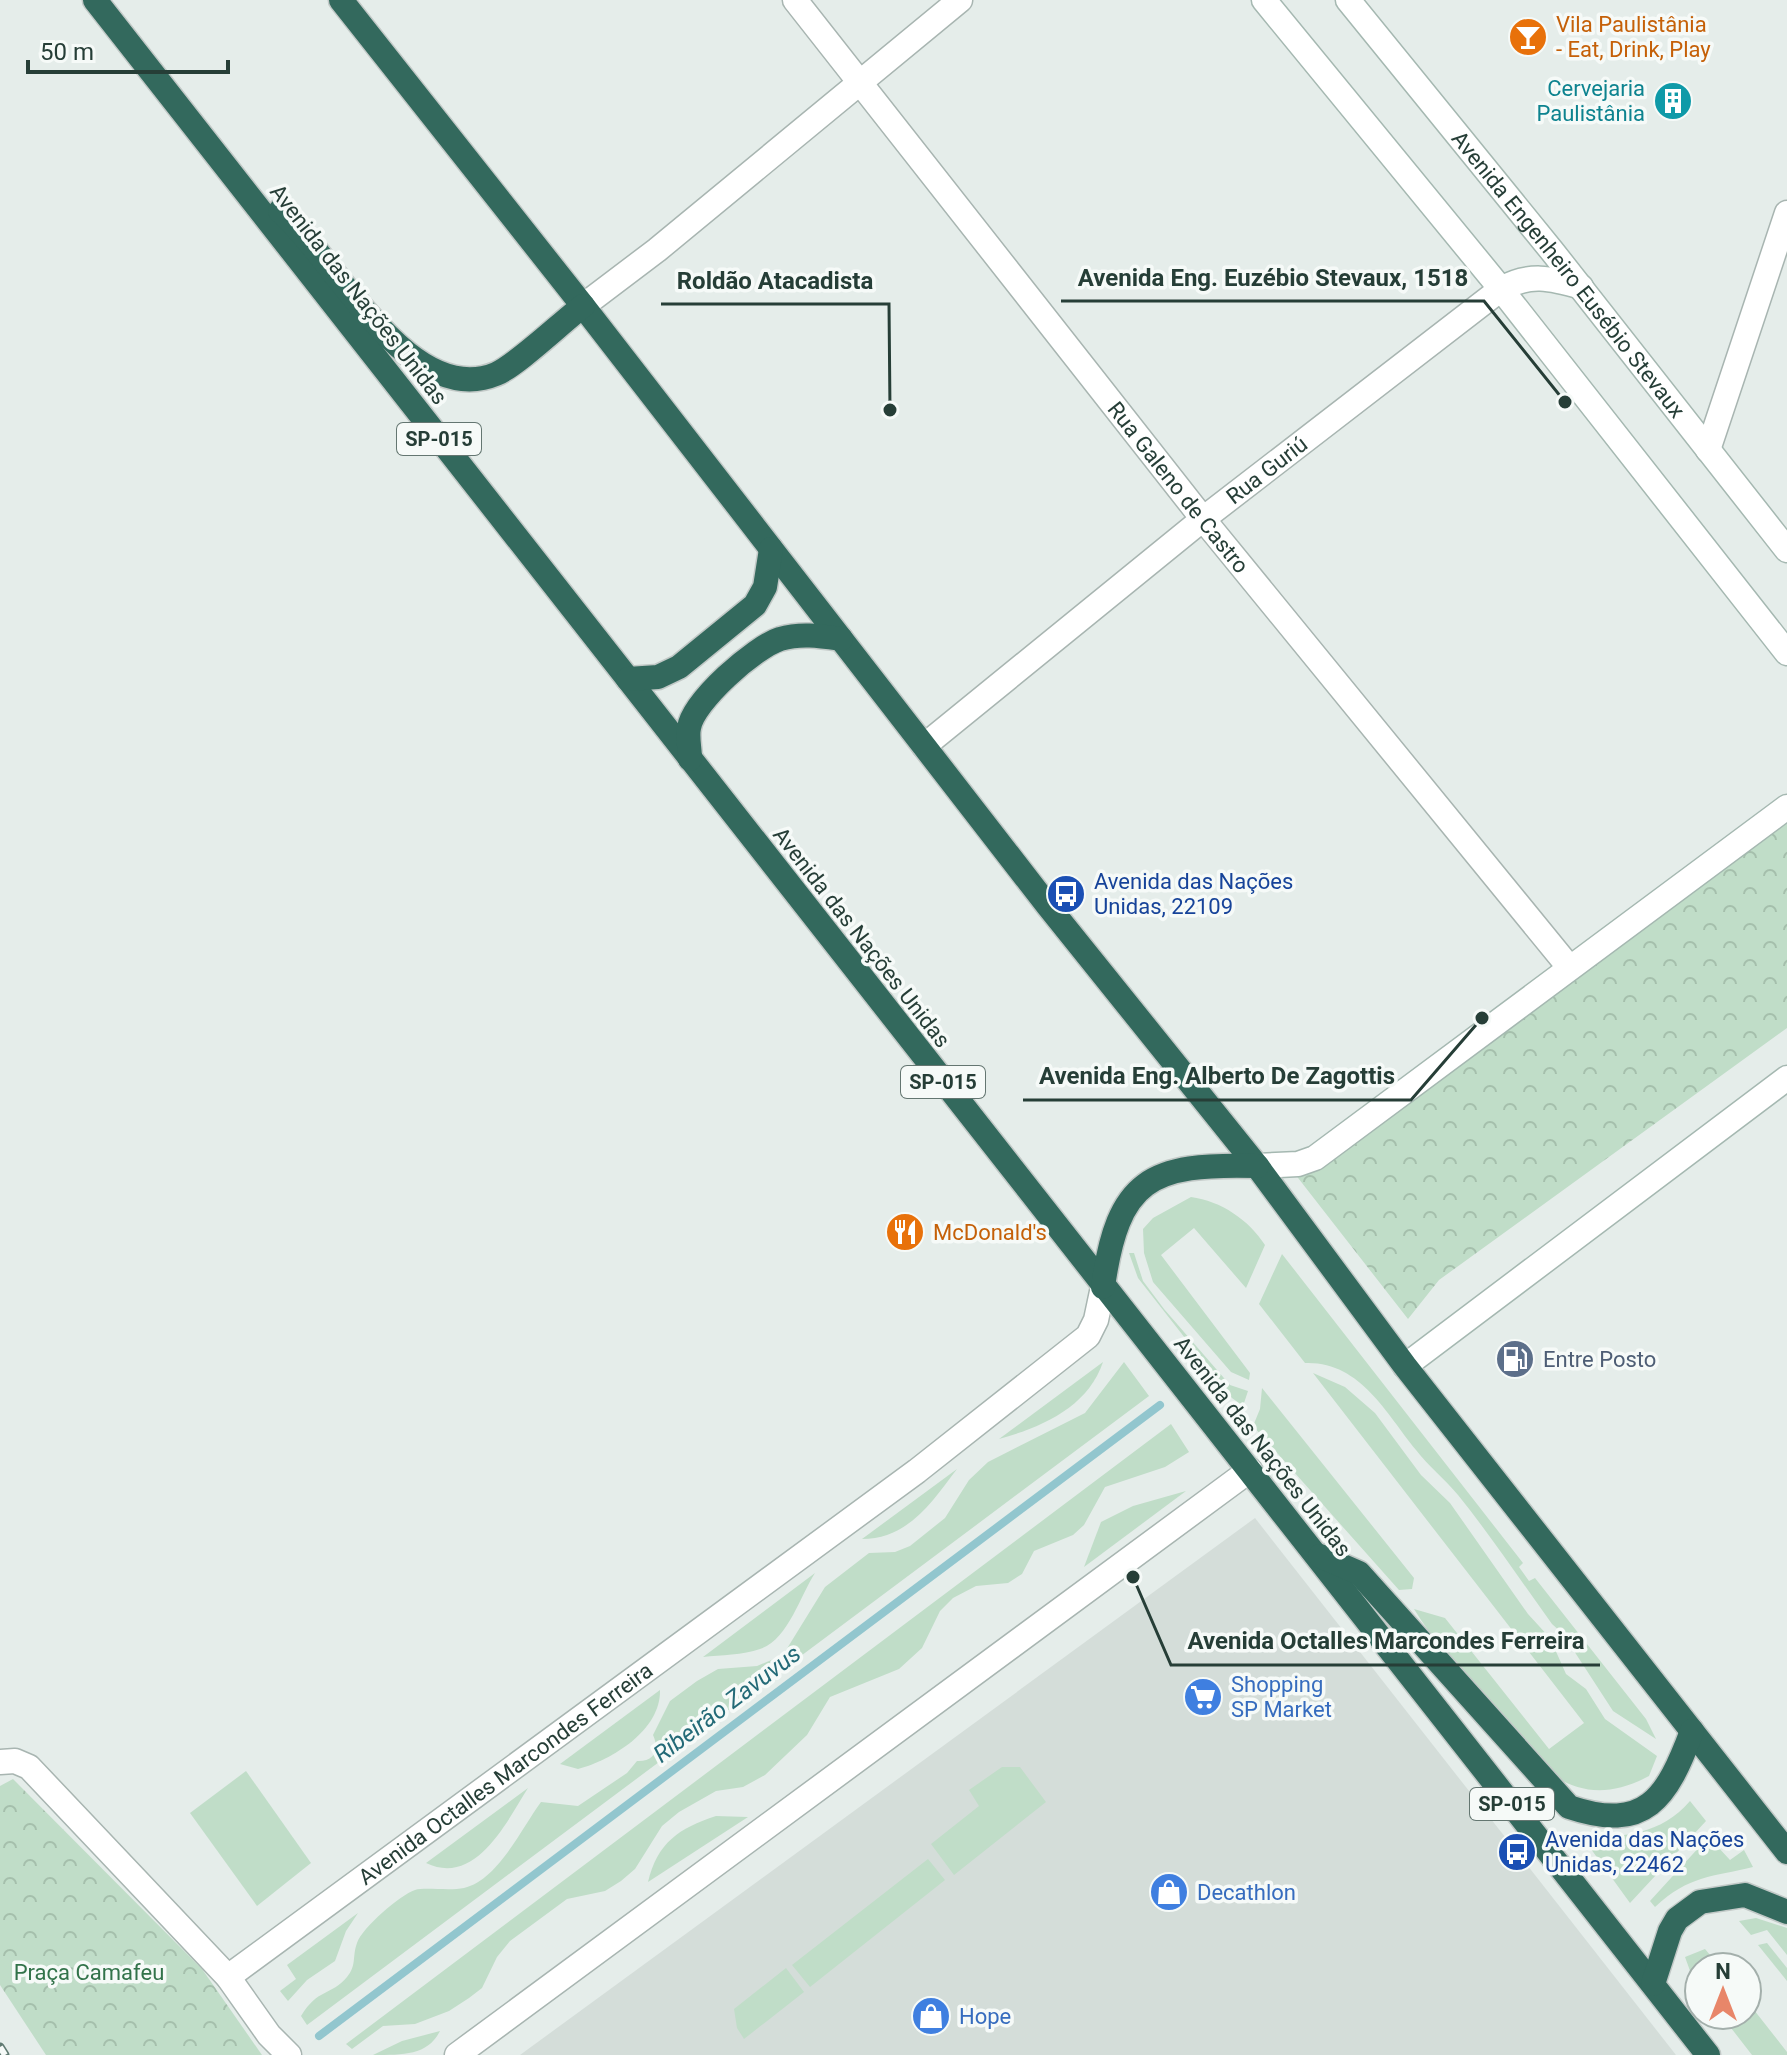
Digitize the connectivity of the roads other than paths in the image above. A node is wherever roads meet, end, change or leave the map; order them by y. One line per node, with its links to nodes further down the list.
1 (95, 0): 8 (highway, Avenida das Nações Unidas / SP-015)
2 (341, 0): 12 (highway)
3 (795, 0): 7 (street, Rua Galeno de Castro)
4 (960, 0): 7 (street)
5 (1264, 0): 11 (street)
6 (1348, 0): 10 (street, Avenida Engenheiro Eusébio Stevaux)
7 (860, 84): 12 (street); 14 (street, Rua Galeno de Castro)
8 (253, 200): 12 (highway); 20 (highway, Avenida das Nações Unidas / SP-015)
9 (1787, 213): 13 (street)
10 (1581, 287): 11 (street); 13 (street, Avenida Engenheiro Eusébio Stevaux)
11 (1501, 289): 14 (street, Rua Guriú); 19 (street)
12 (583, 306): 16 (highway)
13 (1708, 450): 15 (street, Avenida Engenheiro Eusébio Stevaux)
14 (1203, 519): 21 (street, Rua Guriú); 24 (street, Rua Galeno de Castro)
15 (1779, 524): 17 (street, Avenida Engenheiro Eusébio Stevaux)
16 (771, 549): 18 (highway); 20 (highway)
17 (1787, 550)
18 (841, 639): 21 (highway); 22 (highway)
19 (1787, 653)
20 (628, 679): 22 (highway, Avenida das Nações Unidas / SP-015)
21 (924, 746): 26 (highway)
22 (690, 759): 27 (highway, Avenida das Nações Unidas / SP-015)
23 (1787, 807): 24 (street)
24 (1569, 967): 26 (street)
25 (1787, 1078): 28 (street)
26 (1257, 1166): 27 (highway); 28 (highway)
27 (1103, 1287): 29 (highway, Avenida das Nações Unidas / SP-015); 35 (street, Avenida Octalles Marcondes Ferreira)
28 (1405, 1366): 31 (highway)
29 (1250, 1470): 30 (highway, Avenida das Nações Unidas / SP-015); 38 (street)
30 (1315, 1554): 31 (highway); 36 (highway, Avenida das Nações Unidas / SP-015)
31 (1692, 1731): 33 (highway)
32 (0, 1762): 35 (street)
33 (1787, 1852)
34 (1787, 1912): 36 (highway)
35 (228, 1977): 37 (street)
36 (1653, 1984): 39 (highway, Avenida das Nações Unidas / SP-015)
37 (289, 2055)
38 (457, 2055)
39 (1708, 2055)

